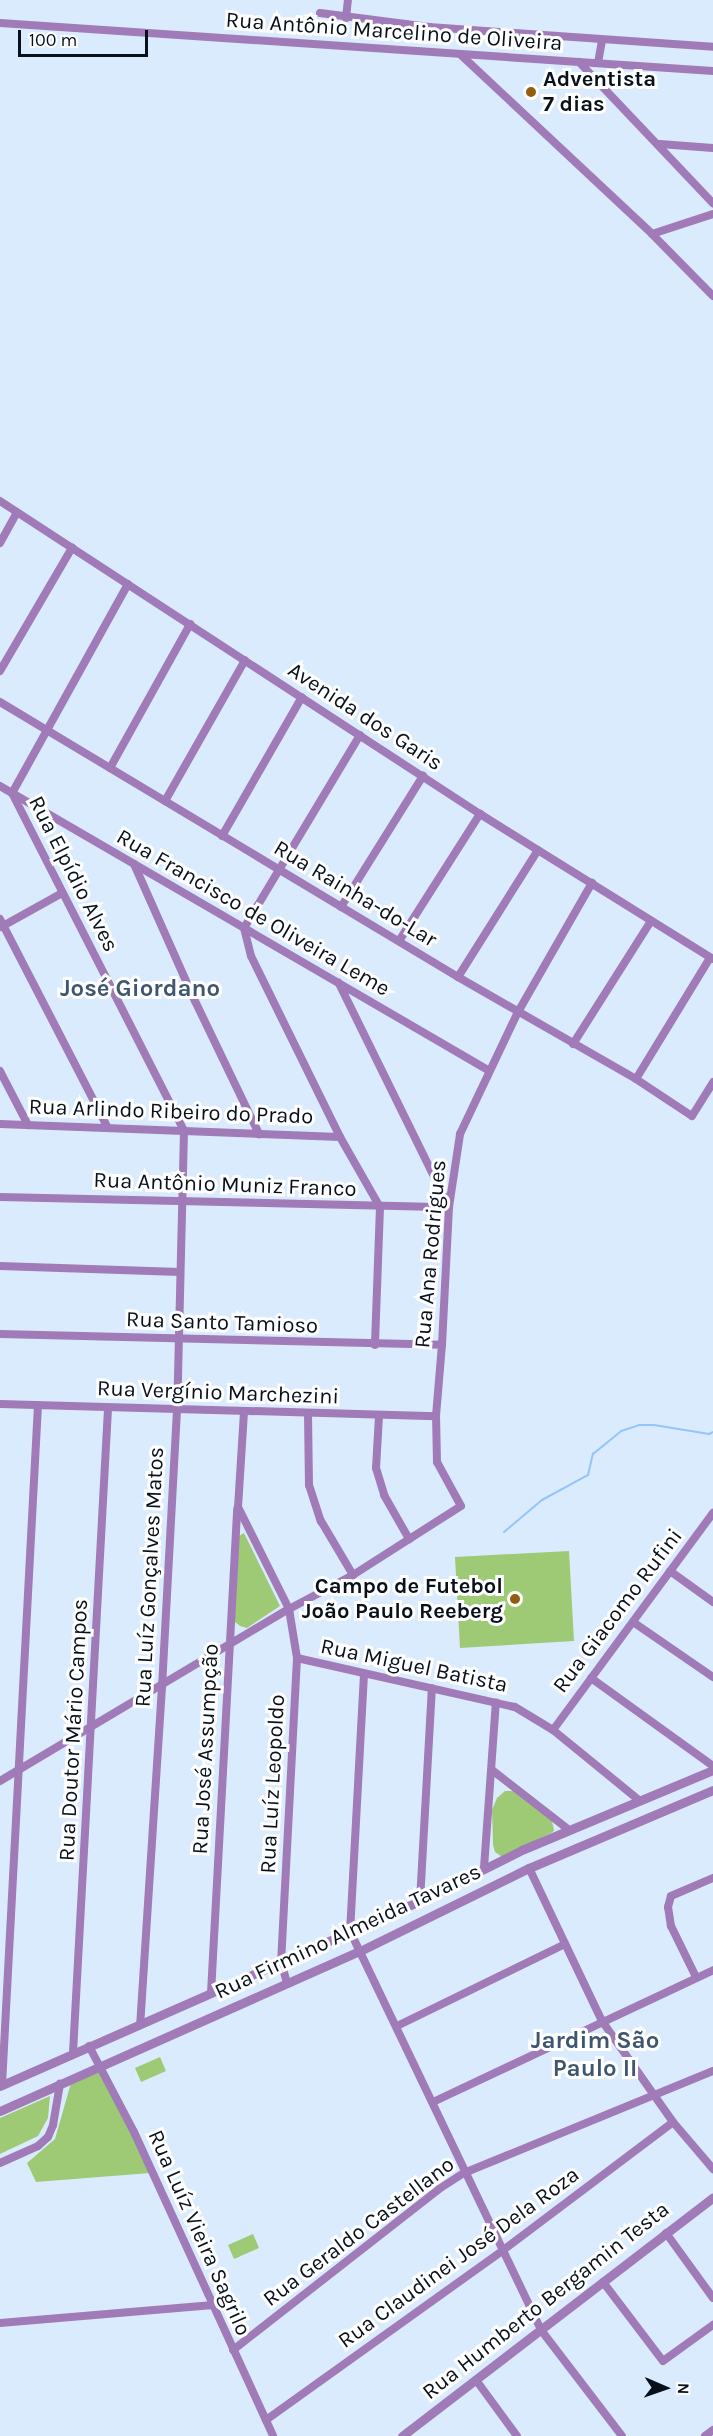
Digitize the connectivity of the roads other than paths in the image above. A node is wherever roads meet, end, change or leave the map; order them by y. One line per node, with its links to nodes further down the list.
1 (348, 0): 3 (street)
2 (320, 13): 3 (street)
3 (346, 18): 5 (street)
4 (0, 22): 7 (street, Rua Antônio Marcelino de Oliveira)
5 (602, 41): 6 (street); 9 (street)
6 (713, 47)
7 (461, 55): 8 (street, Rua Antônio Marcelino de Oliveira); 15 (street)
8 (579, 62): 9 (street, Rua Antônio Marcelino de Oliveira); 11 (street)
9 (598, 63): 10 (street, Rua Antônio Marcelino de Oliveira)
10 (713, 71)
11 (660, 144): 12 (street); 13 (street)
12 (713, 148)
13 (713, 203)
14 (713, 214): 15 (street)
15 (652, 234): 16 (street)
16 (713, 296)
17 (0, 501): 18 (street, Avenida dos Garis)
18 (17, 512): 19 (street); 20 (street, Avenida dos Garis)
19 (0, 543)
20 (72, 548): 21 (street, Avenida dos Garis); 24 (street)
21 (128, 584): 22 (street, Avenida dos Garis); 27 (street)
22 (190, 624): 23 (street, Avenida dos Garis); 29 (street)
23 (245, 660): 25 (street, Avenida dos Garis); 33 (street)
24 (0, 671)
25 (302, 697): 28 (street, Avenida dos Garis); 35 (street)
26 (0, 702): 27 (street, Rua Rainha-do-Lar)
27 (48, 731): 29 (street, Rua Rainha-do-Lar); 32 (street)
28 (360, 735): 30 (street, Avenida dos Garis); 38 (street)
29 (110, 768): 33 (street, Rua Rainha-do-Lar)
30 (423, 776): 34 (street, Avenida dos Garis); 41 (street)
31 (0, 786): 32 (street, Rua Francisco de Oliveira Leme)
32 (12, 793): 37 (street, Rua Francisco de Oliveira Leme); 40 (street, Rua Elpídio Alves)
33 (165, 801): 35 (street, Rua Rainha-do-Lar)
34 (480, 814): 36 (street, Avenida dos Garis); 45 (street)
35 (222, 836): 38 (street, Rua Rainha-do-Lar)
36 (538, 850): 39 (street, Avenida dos Garis); 47 (street)
37 (134, 864): 44 (street, Rua Francisco de Oliveira Leme); 59 (street)
38 (281, 871): 41 (street, Rua Rainha-do-Lar); 44 (street)
39 (592, 883): 42 (street, Avenida dos Garis); 49 (street, Rua Ana Rodrigues)
40 (62, 893): 43 (street); 58 (street, Rua Elpídio Alves)
41 (341, 907): 45 (street, Rua Rainha-do-Lar)
42 (651, 921): 46 (street, Avenida dos Garis); 50 (street)
43 (1, 924): 57 (street)
44 (244, 928): 48 (street, Rua Francisco de Oliveira Leme); 60 (street)
45 (399, 941): 47 (street, Rua Rainha-do-Lar)
46 (712, 958): 53 (street)
47 (458, 977): 49 (street, Rua Rainha-do-Lar)
48 (339, 983): 51 (street, Rua Francisco de Oliveira Leme); 64 (street)
49 (518, 1012): 50 (street, Rua Rainha-do-Lar); 51 (street, Rua Ana Rodrigues)
50 (573, 1044): 53 (street, Rua Rainha-do-Lar)
51 (488, 1070): 64 (street, Rua Ana Rodrigues)
52 (0, 1071): 56 (street)
53 (636, 1079): 54 (street, Rua Rainha-do-Lar)
54 (713, 1082)
55 (0, 1124): 56 (street, Rua Arlindo Ribeiro do Prado)
56 (28, 1125): 57 (street, Rua Arlindo Ribeiro do Prado)
57 (108, 1128): 58 (street, Rua Arlindo Ribeiro do Prado)
58 (184, 1131): 59 (street, Rua Arlindo Ribeiro do Prado); 62 (street, Rua Luíz Gonçalves Matos)
59 (259, 1134): 60 (street, Rua Arlindo Ribeiro do Prado)
60 (340, 1137): 63 (street)
61 (0, 1197): 62 (street, Rua Antônio Muniz Franco)
62 (183, 1202): 63 (street, Rua Antônio Muniz Franco); 66 (street, Rua Luíz Gonçalves Matos)
63 (380, 1207): 64 (street, Rua Antônio Muniz Franco); 69 (street)
64 (449, 1207): 70 (street, Rua Ana Rodrigues)
65 (0, 1266): 66 (street)
66 (180, 1272): 68 (street, Rua Luíz Gonçalves Matos)
67 (0, 1335): 68 (street, Rua Santo Tamioso)
68 (176, 1340): 69 (street, Rua Santo Tamioso); 74 (street, Rua Luíz Gonçalves Matos)
69 (375, 1345): 70 (street, Rua Santo Tamioso)
70 (442, 1345): 78 (street, Rua Ana Rodrigues)
71 (0, 1404): 72 (street, Rua Vergínio Marchezini)
72 (38, 1405): 73 (street, Rua Vergínio Marchezini); 98 (street)
73 (108, 1408): 74 (street, Rua Vergínio Marchezini); 95 (street, Rua Doutor Mário Campos)
74 (177, 1410): 75 (street, Rua Vergínio Marchezini); 92 (street, Rua Luíz Gonçalves Matos)
75 (244, 1412): 76 (street, Rua Vergínio Marchezini); 79 (street, Rua José Assumpção)
76 (308, 1414): 77 (street, Rua Vergínio Marchezini); 83 (street)
77 (378, 1416): 78 (street, Rua Vergínio Marchezini); 81 (street)
78 (436, 1416): 81 (street, Rua Ana Rodrigues)
79 (238, 1507): 85 (street, Rua Luíz Leopoldo); 87 (street, Rua José Assumpção)
80 (713, 1514): 82 (street, Rua Giacomo Rufini)
81 (409, 1539): 83 (street)
82 (670, 1571): 84 (street); 86 (street, Rua Giacomo Rufini)
83 (353, 1575): 85 (street)
84 (713, 1602)
85 (290, 1609): 87 (street); 88 (street, Rua Luíz Leopoldo)
86 (633, 1622): 90 (street); 91 (street, Rua Giacomo Rufini)
87 (229, 1648): 92 (street); 115 (street, Rua José Assumpção)
88 (297, 1658): 89 (street, Rua Miguel Batista); 111 (street, Rua Luíz Leopoldo)
89 (364, 1674): 93 (street, Rua Miguel Batista); 108 (street)
90 (713, 1677)
91 (591, 1678): 96 (street, Rua Giacomo Rufini); 97 (street)
92 (162, 1687): 95 (street); 117 (street, Rua Luíz Gonçalves Matos)
93 (432, 1688): 94 (street, Rua Miguel Batista); 107 (street)
94 (496, 1702): 96 (street, Rua Miguel Batista); 99 (street)
95 (93, 1727): 98 (street); 120 (street, Rua Doutor Mário Campos)
96 (553, 1730): 102 (street, Rua Miguel Batista)
97 (713, 1768): 102 (street, Rua Firmino Almeida Tavares)
98 (21, 1769): 100 (street); 124 (street)
99 (492, 1770): 103 (street); 104 (street)
100 (0, 1781)
101 (713, 1791): 105 (street, Rua Firmino Almeida Tavares)
102 (640, 1801): 103 (street, Rua Firmino Almeida Tavares)
103 (569, 1830): 104 (street, Rua Firmino Almeida Tavares)
104 (484, 1868): 107 (street, Rua Firmino Almeida Tavares)
105 (529, 1868): 109 (street); 110 (street, Rua Firmino Almeida Tavares)
106 (713, 1878): 113 (street)
107 (420, 1901): 108 (street, Rua Firmino Almeida Tavares)
108 (350, 1931): 110 (street); 111 (street, Rua Firmino Almeida Tavares)
109 (565, 1944): 116 (street); 118 (street)
110 (362, 1950): 114 (street, Rua Firmino Almeida Tavares); 118 (street)
111 (281, 1962): 114 (street, Rua Luíz Leopoldo); 115 (street, Rua Firmino Almeida Tavares)
112 (713, 1970): 113 (street)
113 (696, 1977): 116 (street)
114 (286, 1983): 121 (street, Rua Firmino Almeida Tavares)
115 (211, 1992): 117 (street, Rua Firmino Almeida Tavares)
116 (602, 2021): 125 (street); 126 (street)
117 (140, 2024): 119 (street, Rua Firmino Almeida Tavares)
118 (397, 2026): 126 (street)
119 (89, 2046): 120 (street, Rua Firmino Almeida Tavares); 121 (street, Rua Luíz Vieira Sagrilo)
120 (73, 2053): 124 (street, Rua Firmino Almeida Tavares)
121 (99, 2067): 123 (street, Rua Firmino Almeida Tavares); 137 (street, Rua Luíz Vieira Sagrilo)
122 (713, 2071): 125 (street, Rua Geraldo Castellano)
123 (60, 2084): 127 (street, Rua Firmino Almeida Tavares); 129 (street)
124 (1, 2086)
125 (654, 2097): 128 (street); 131 (street, Rua Geraldo Castellano)
126 (434, 2102): 131 (street)
127 (0, 2111)
128 (673, 2122): 130 (street); 134 (street, Rua Claudinei José Dela Roza)
129 (0, 2163)
130 (713, 2169)
131 (465, 2173): 134 (street); 141 (street, Rua Geraldo Castellano)
132 (713, 2197): 133 (street, Rua Humberto Bergamin Testa)
133 (666, 2233): 135 (street, Rua Humberto Bergamin Testa); 136 (street)
134 (502, 2252): 140 (street); 143 (street, Rua Claudinei José Dela Roza)
135 (603, 2282): 139 (street); 140 (street, Rua Humberto Bergamin Testa)
136 (713, 2298)
137 (213, 2305): 138 (street); 141 (street, Rua Luíz Vieira Sagrilo)
138 (0, 2323)
139 (713, 2325)
140 (541, 2330): 142 (street, Rua Humberto Bergamin Testa); 148 (street)
141 (233, 2350): 143 (street, Rua Luíz Vieira Sagrilo)
142 (476, 2380): 146 (street, Rua Humberto Bergamin Testa); 147 (street)
143 (266, 2420): 145 (street, Rua Luíz Vieira Sagrilo)
144 (713, 2430): 149 (street)
145 (273, 2436)
146 (402, 2436)
147 (517, 2436)
148 (622, 2436)
149 (705, 2436)

